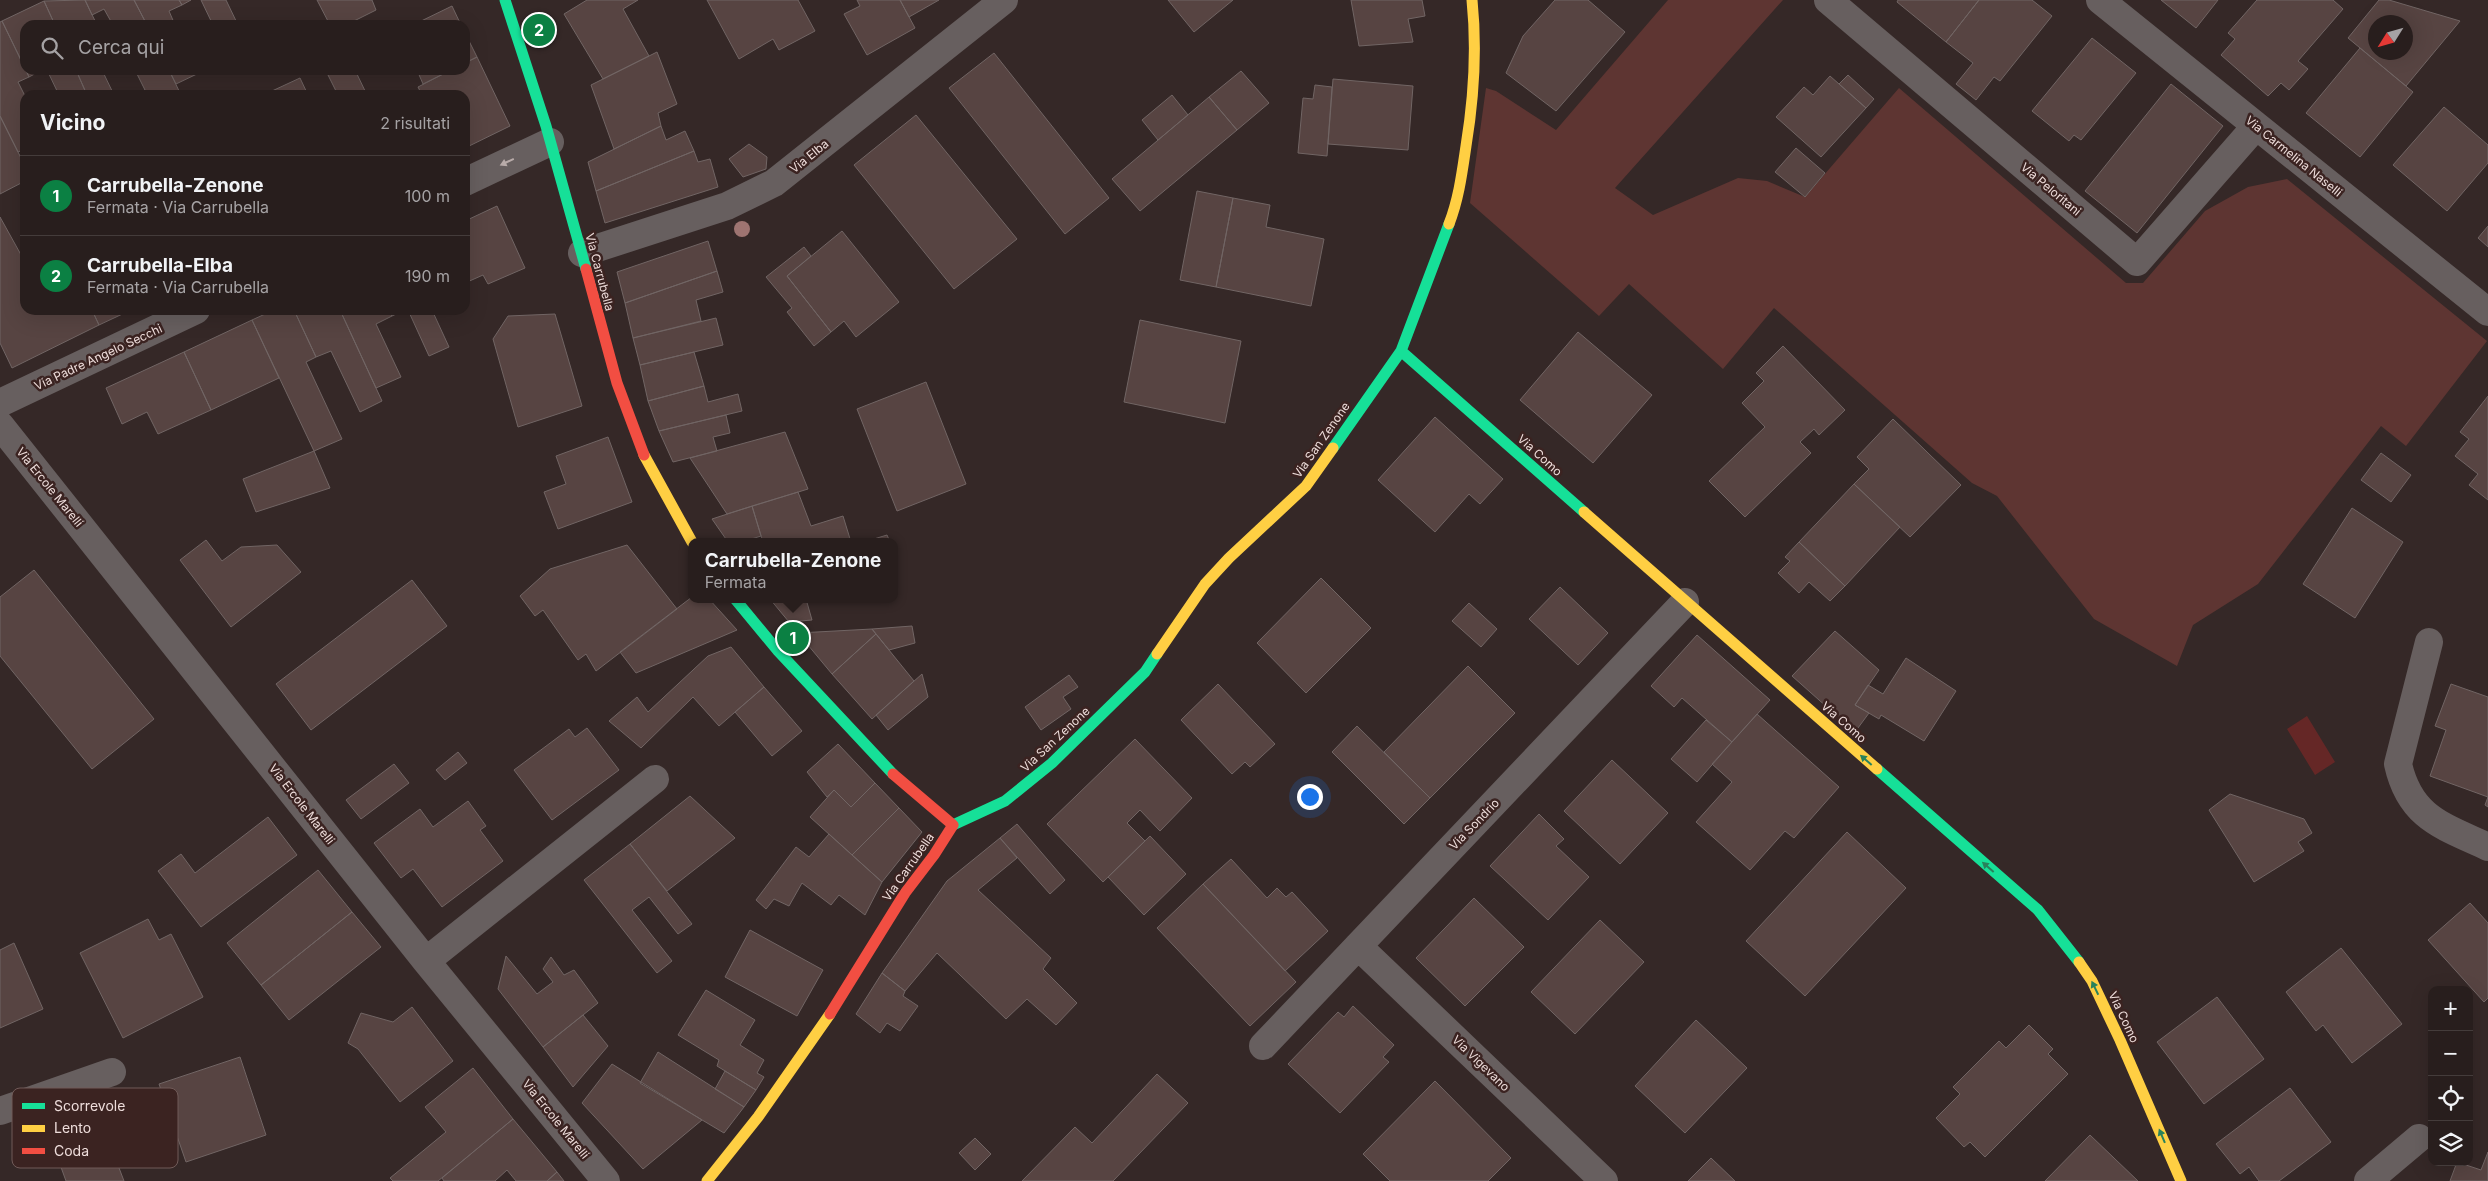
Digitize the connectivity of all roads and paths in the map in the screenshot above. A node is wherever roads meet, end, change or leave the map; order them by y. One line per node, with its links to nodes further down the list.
1 (505, 0): 7 (street, Via Carrubella)
2 (1004, 0): 9 (street, Via Elba)
3 (1472, 0): 12 (street, Via San Zenone)
4 (1828, 0): 6 (street, Via Peloritani)
5 (2100, 0): 6 (street, Via Carmelina Naselli)
6 (2256, 126): 10 (street, Via Carmelina Naselli)
7 (550, 142): 8 (street, one-way to 8); 9 (street, Via Carrubella)
8 (470, 180)
9 (582, 254): 15 (street, Via Carrubella)
10 (2488, 312)
11 (185, 315): 13 (street, Via Padre Angelo Secchi)
12 (1401, 351): 16 (street, Via Como); 20 (street, Via San Zenone)
13 (0, 403)
14 (0, 425): 23 (street, Via Ercole Marelli)
15 (690, 538)
16 (1685, 602): 22 (street, Via Sondrio); 33 (street, Via Como, one-way to 16)
17 (738, 603): 20 (street)
18 (2429, 642): 21 (street)
19 (655, 780): 23 (street)
20 (953, 825): 31 (street, Via Carrubella)
21 (2488, 847)
22 (1358, 946): 24 (street, Via Sondrio); 32 (street, Via Vigevano)
23 (426, 962): 30 (street, Via Ercole Marelli)
24 (1262, 1046)
25 (112, 1072): 26 (street)
26 (66, 1088)
27 (12, 1107): 28 (street)
28 (0, 1111)
29 (2419, 1138): 34 (street)
30 (606, 1181)
31 (707, 1181)
32 (1604, 1181)
33 (2181, 1181)
34 (2368, 1181)

